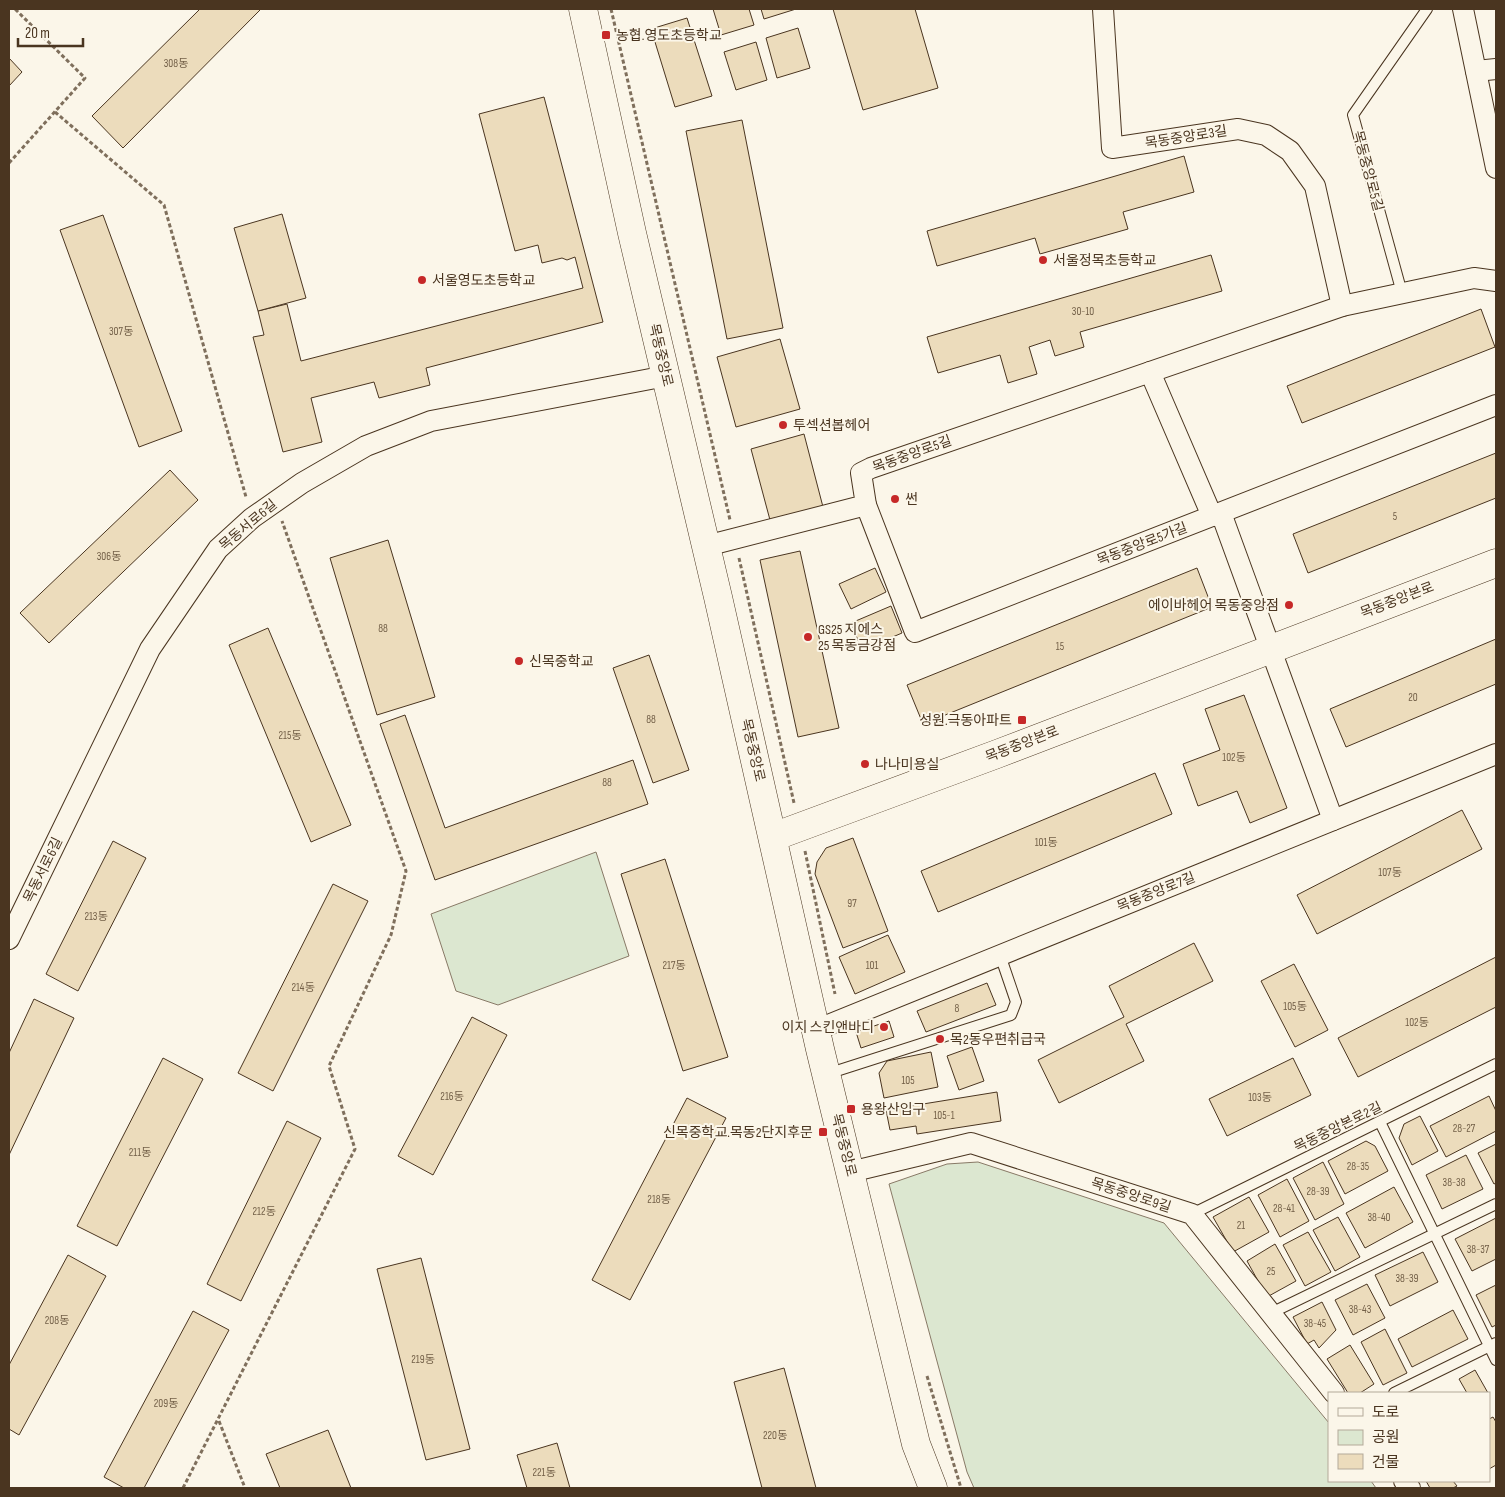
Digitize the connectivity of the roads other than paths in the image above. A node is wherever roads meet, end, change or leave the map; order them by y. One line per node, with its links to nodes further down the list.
1 (583, 9): 12 (main road, 목동중앙로)
2 (1103, 9): 10 (street, 목동중앙로3길)
3 (1427, 9): 9 (lane, 목동중앙로5길)
4 (1463, 9): 6 (street)
5 (1496, 69): 6 (street)
6 (1476, 71): 7 (street)
7 (1496, 168)
8 (1496, 282): 9 (street, 목동중앙로5길)
9 (1402, 293): 10 (street, 목동중앙로5길)
10 (1342, 306): 11 (street, 목동중앙로5길)
11 (1150, 372): 14 (street, 목동중앙로5길); 15 (street)
12 (666, 376): 16 (main road, 목동중앙로); 22 (street, 목동서로6길)
13 (1496, 406): 15 (street, 목동중앙로5가길)
14 (866, 505): 15 (street, 목동중앙로5가길); 16 (street)
15 (1217, 514): 18 (street)
16 (706, 546): 21 (main road, 목동중앙로)
17 (1496, 563): 18 (main road, 목동중앙본로)
18 (1270, 649): 20 (street); 21 (main road, 목동중앙본로)
19 (1496, 754): 20 (street, 목동중앙로7길)
20 (1333, 820): 23 (street, 목동중앙로7길)
21 (772, 837): 24 (main road, 목동중앙로)
22 (9, 939)
23 (1000, 955): 24 (street, 목동중앙로7길); 26 (lane)
24 (828, 1025): 26 (main road, 목동중앙로)
25 (1496, 1064): 27 (lane, 목동중앙본로2길)
26 (826, 1074): 28 (main road, 목동중앙로)
27 (1380, 1122): 30 (lane, 목동중앙본로2길); 31 (lane)
28 (850, 1172): 30 (street, 목동중앙로9길); 37 (main road, 목동중앙로)
29 (1496, 1204): 31 (lane)
30 (1192, 1214): 32 (street)
31 (1435, 1234): 32 (lane); 33 (lane)
32 (1271, 1314): 35 (street)
33 (1493, 1344): 34 (lane); 36 (lane)
34 (1496, 1360)
35 (1333, 1392)
36 (1396, 1392)
37 (933, 1488)

